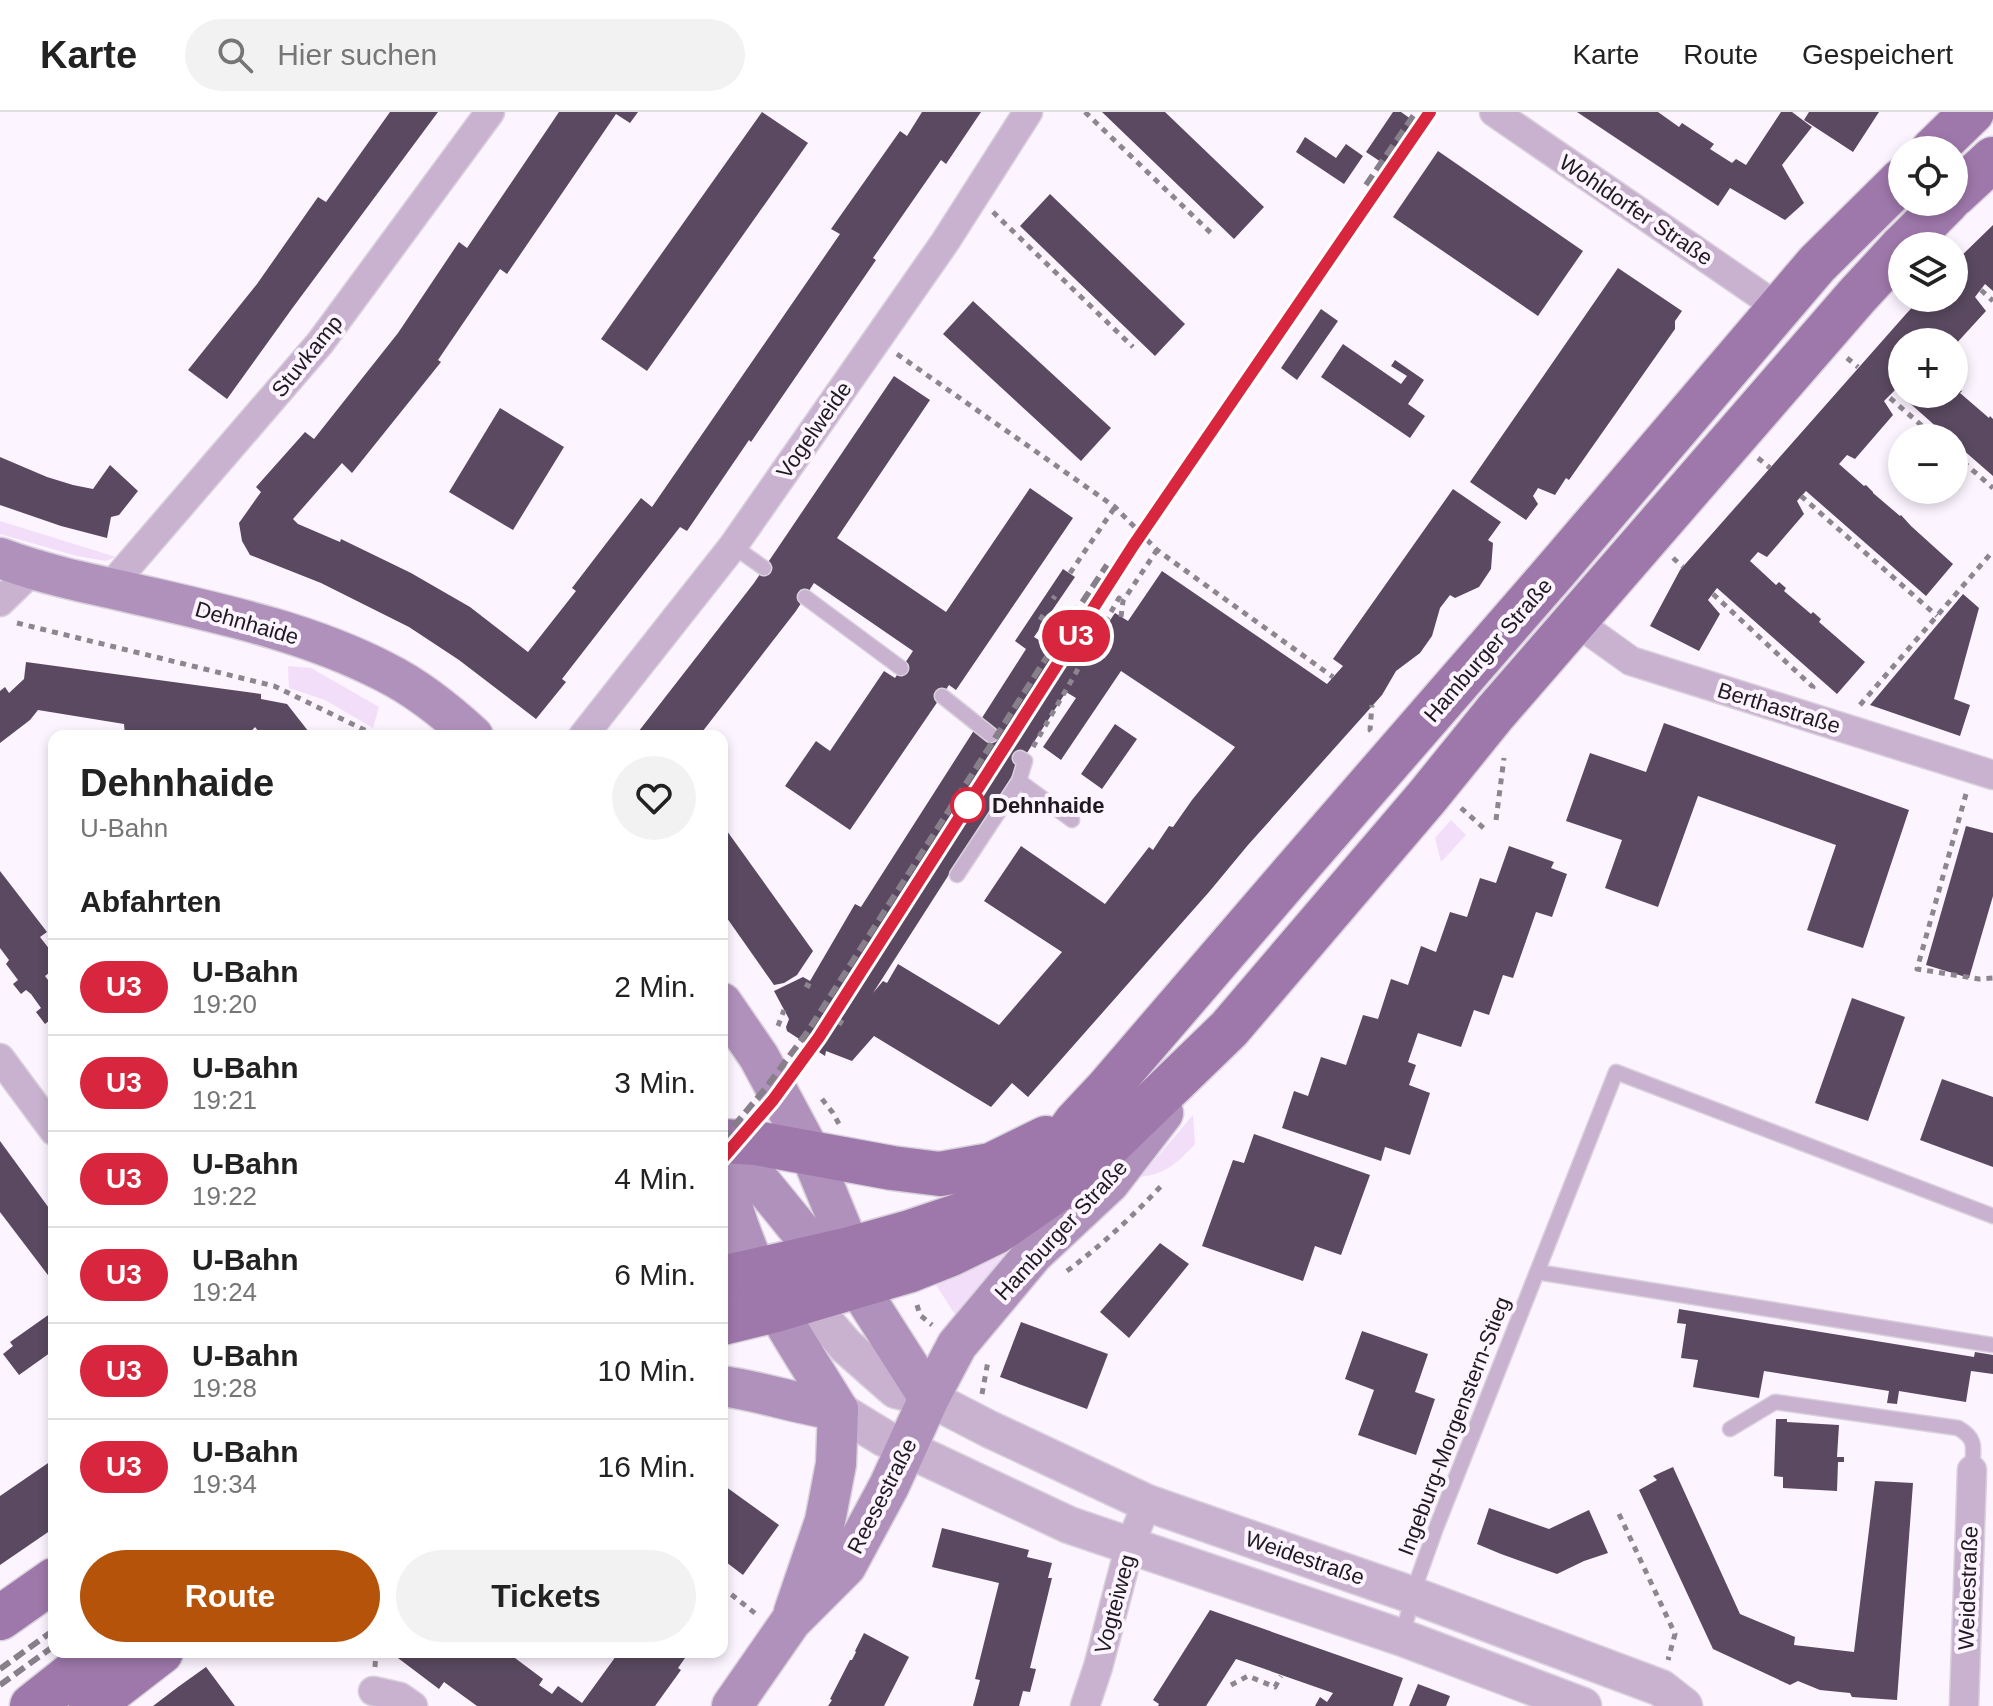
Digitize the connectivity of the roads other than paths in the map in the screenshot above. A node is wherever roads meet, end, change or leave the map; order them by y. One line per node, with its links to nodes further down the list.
1 (490, 112): 16 (street, Stuvkamp)
2 (1028, 112): 13 (street, Vogelweide)
3 (1494, 112): 12 (street, Wohldorfer Straße)
4 (1972, 112): 5 (main road)
5 (1947, 136)
6 (1993, 159): 7 (main road)
7 (1968, 182)
8 (1888, 194): 12 (main road, Hamburger Straße)
9 (1933, 216): 10 (main road, Hamburger Straße)
10 (1916, 232)
11 (1888, 262): 19 (main road, Hamburger Straße)
12 (1779, 308): 33 (main road, Hamburger Straße)
13 (733, 546): 15 (lane); 23 (street, Vogelweide)
14 (16, 564): 16 (main road, Dehnhaide); 18 (street)
15 (764, 568)
16 (109, 588): 22 (main road, Dehnhaide)
17 (805, 597): 20 (lane)
18 (8, 612)
19 (1575, 621): 26 (street, Berthastraße); 31 (main road, Hamburger Straße)
20 (901, 668)
21 (942, 696): 24 (lane)
22 (466, 730)
23 (588, 730)
24 (991, 735)
25 (1022, 760): 27 (lane)
26 (1983, 772)
27 (1019, 781): 28 (lane); 29 (lane)
28 (1072, 820)
29 (957, 875)
30 (728, 1012): 37 (main road)
31 (1229, 1029): 40 (main road, Hamburger Straße); 47 (main road, Hamburger Straße)
32 (0, 1058): 34 (street)
33 (1076, 1122): 37 (main road, Hamburger Straße); 40 (main road, Hamburger Straße)
34 (48, 1123)
35 (728, 1147): 37 (main road, Hamburger Straße)
36 (728, 1150): 40 (main road)
37 (810, 1152): 40 (main road)
38 (728, 1173): 42 (main road)
39 (1993, 1216): 41 (lane, Ingeburg-Morgenstern-Stieg)
40 (842, 1263): 42 (main road); 43 (main road); 47 (main road)
41 (1537, 1272): 45 (lane); 55 (lane, Ingeburg-Morgenstern-Stieg)
42 (739, 1274): 43 (main road)
43 (791, 1305): 44 (main road); 47 (street, Weidestraße); 48 (main road)
44 (728, 1321)
45 (1993, 1345)
46 (728, 1387): 48 (main road)
47 (929, 1398): 50 (main road, Reesestraße); 52 (street, Weidestraße)
48 (838, 1410): 50 (street, Weidestraße); 57 (main road, Reesestraße)
49 (1730, 1429): 51 (lane)
50 (906, 1448): 53 (street, Weidestraße); 57 (main road, Reesestraße)
51 (1972, 1470): 69 (street, Weidestraße)
52 (1147, 1503): 53 (street, Vogteiweg); 55 (street, Weidestraße)
53 (1130, 1545): 58 (street, Weidestraße); 67 (street, Vogteiweg)
54 (48, 1584): 56 (main road)
55 (1412, 1595): 58 (lane, Ingeburg-Morgenstern-Stieg); 62 (street, Weidestraße)
56 (0, 1618)
57 (786, 1627): 66 (main road, Reesestraße)
58 (1403, 1638): 68 (street, Weidestraße)
59 (92, 1658): 63 (main road)
60 (153, 1658): 64 (main road)
61 (373, 1691): 65 (street)
62 (1672, 1697)
63 (32, 1706)
64 (91, 1706)
65 (413, 1706)
66 (732, 1706)
67 (1085, 1706)
68 (1583, 1706)
69 (1964, 1706)

